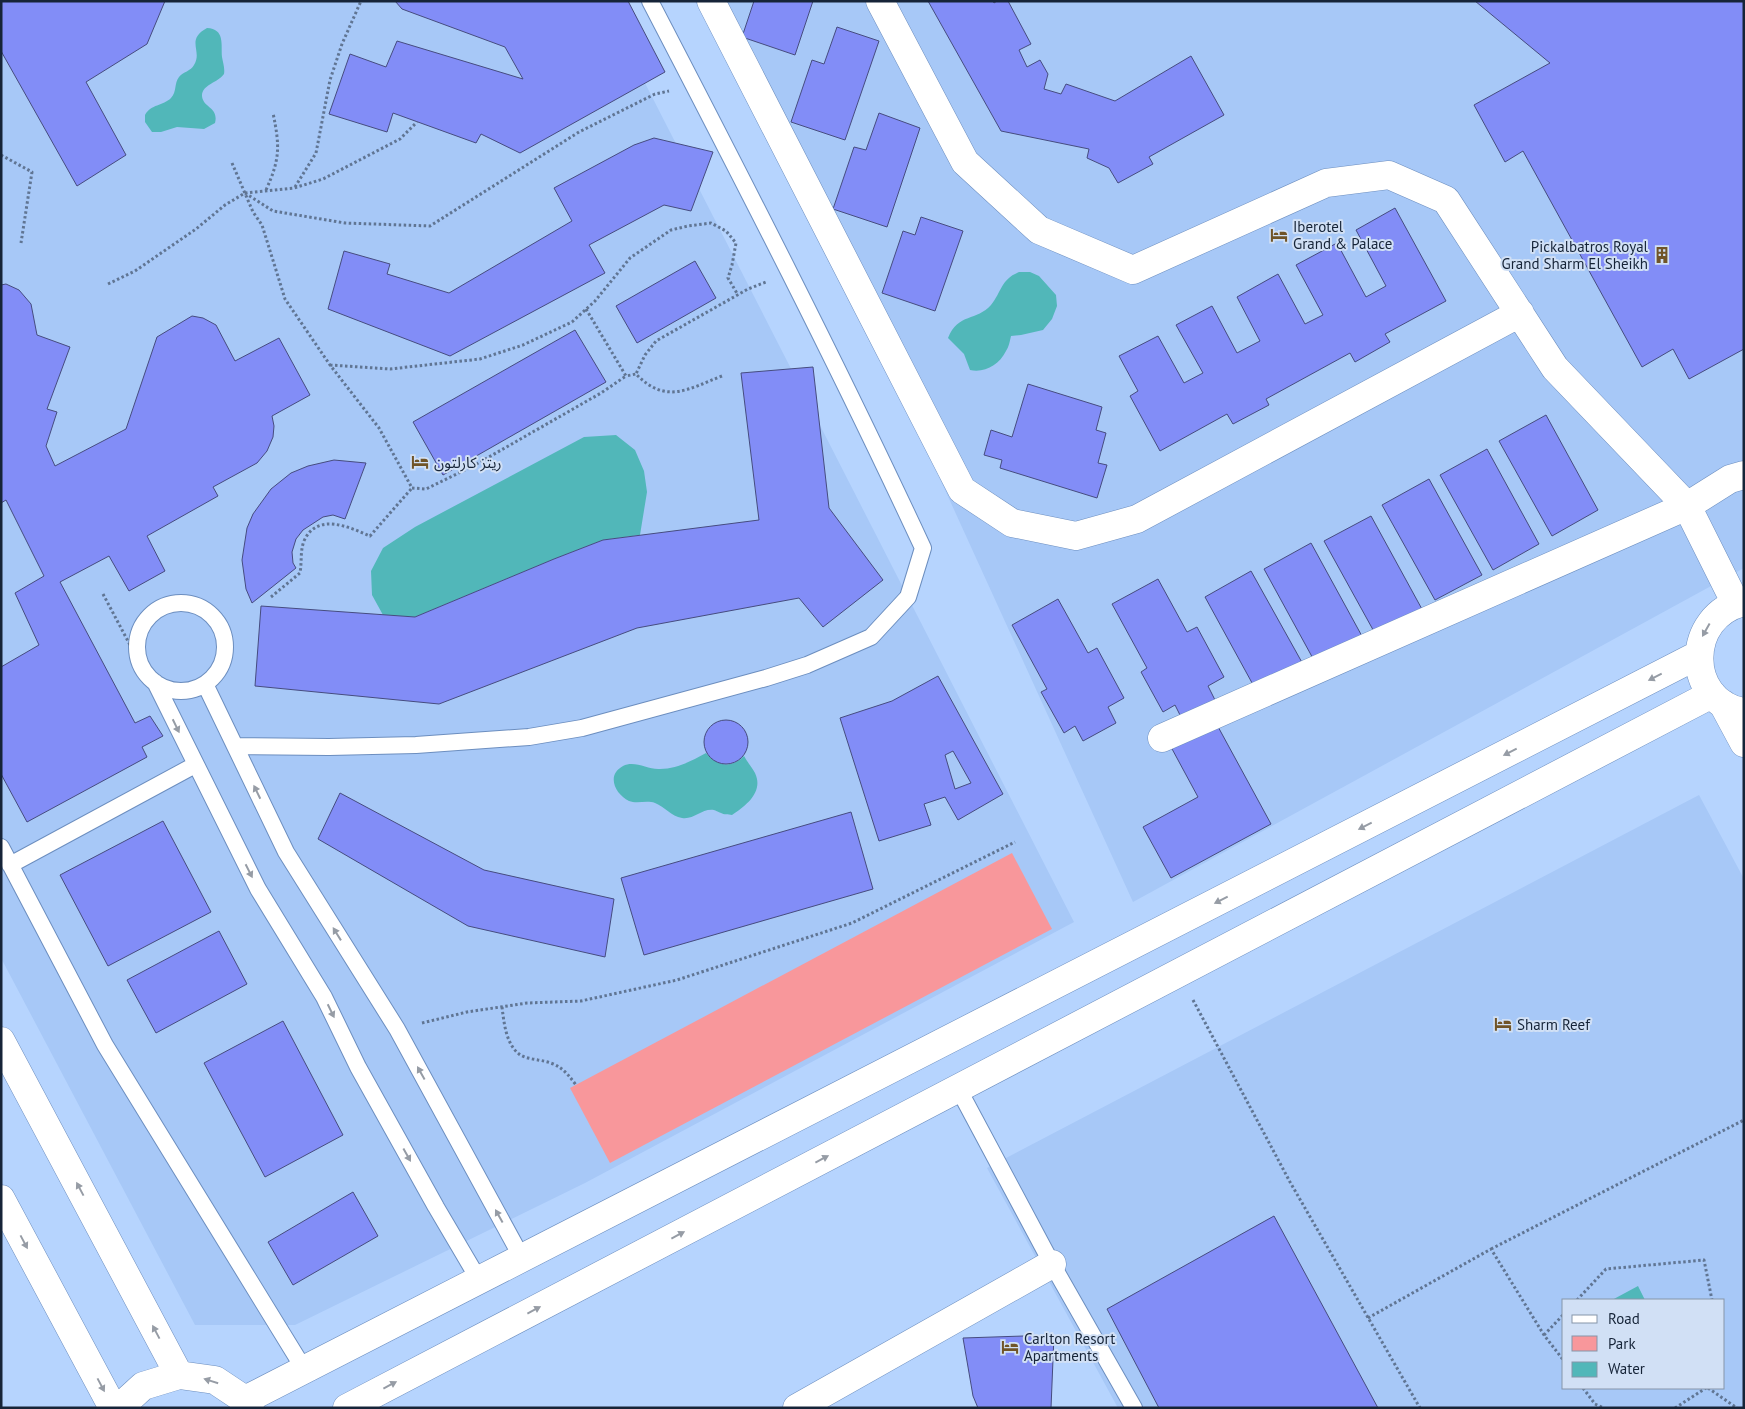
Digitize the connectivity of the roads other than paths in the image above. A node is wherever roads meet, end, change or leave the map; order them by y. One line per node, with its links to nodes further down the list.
1 (650, 1): 15 (lane)
2 (711, 1): 4 (street)
3 (880, 1): 4 (street)
4 (1520, 314): 7 (street)
5 (1744, 456): 6 (street)
6 (1737, 477): 7 (street)
7 (1687, 506): 8 (street); 13 (street)
8 (1740, 603): 9 (street, one-way to 9)
9 (1698, 655): 12 (street); 22 (street, one-way to 22)
10 (155, 682): 11 (lane); 11 (lane); 16 (lane, one-way to 16)
11 (205, 684): 15 (lane)
12 (1726, 704): 14 (street); 20 (street)
13 (1162, 738)
14 (1744, 743)
15 (235, 746): 22 (lane, one-way to 15)
16 (195, 765): 18 (lane); 24 (lane, one-way to 24)
17 (1, 847): 18 (lane)
18 (10, 865): 25 (lane)
19 (1, 1042): 26 (street, one-way to 19)
20 (958, 1088): 23 (lane); 30 (street, one-way to 20)
21 (1, 1199): 28 (street, one-way to 28)
22 (522, 1258): 24 (street)
23 (1052, 1264): 31 (street); 32 (lane)
24 (479, 1280): 25 (street)
25 (304, 1370): 27 (street)
26 (179, 1375): 27 (street, one-way to 26); 29 (street)
27 (248, 1404)
28 (113, 1408)
29 (119, 1408)
30 (347, 1408)
31 (797, 1408)
32 (1134, 1408)

